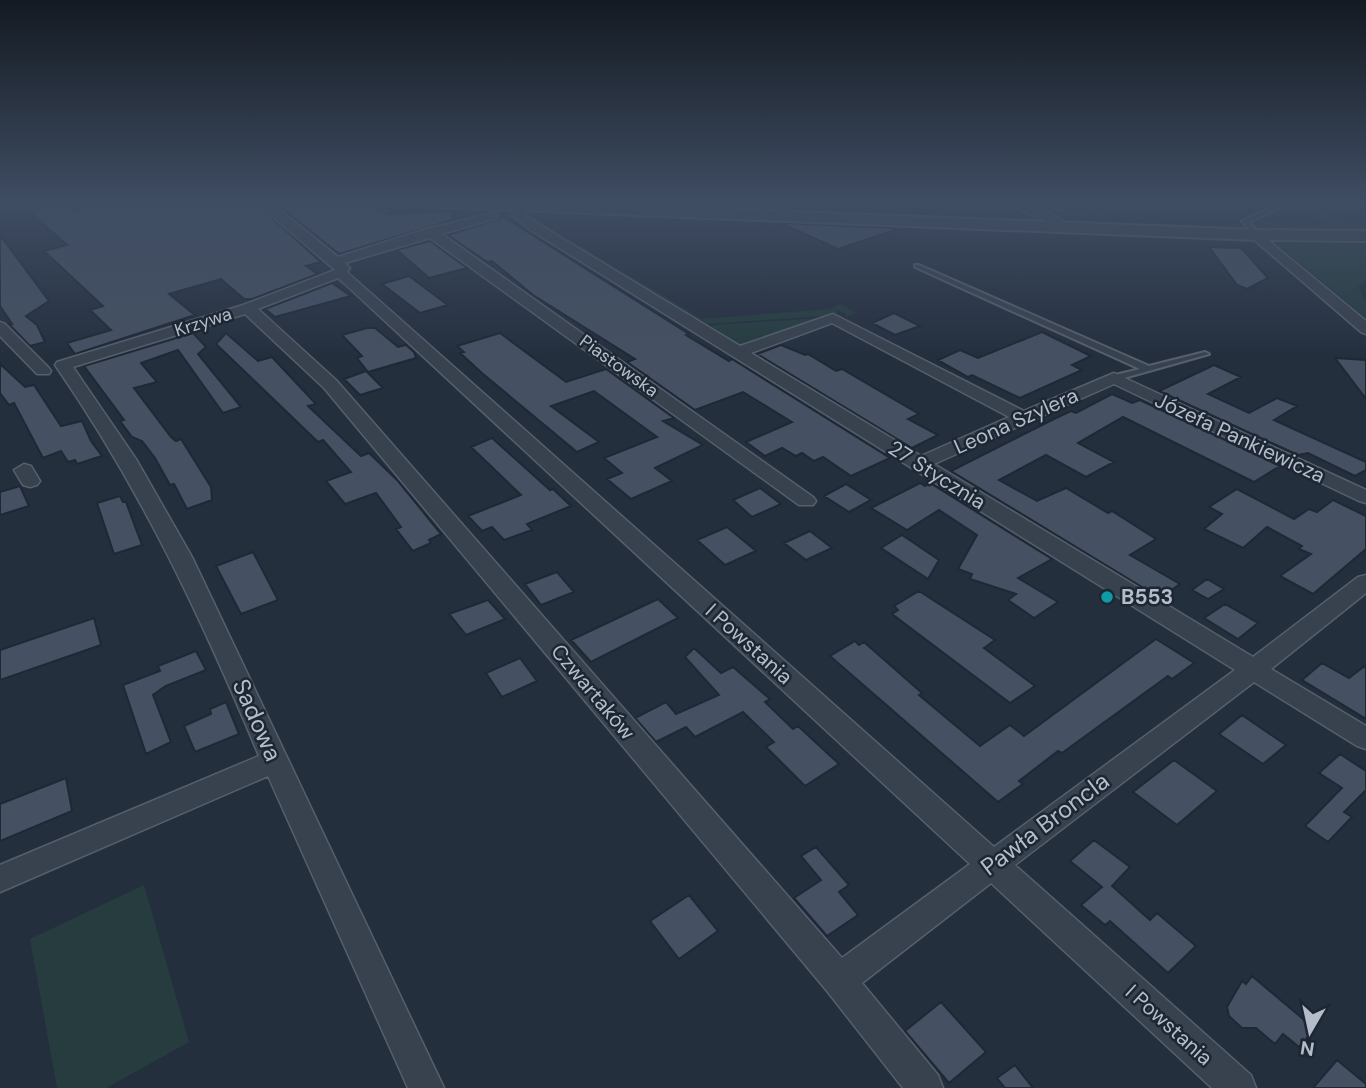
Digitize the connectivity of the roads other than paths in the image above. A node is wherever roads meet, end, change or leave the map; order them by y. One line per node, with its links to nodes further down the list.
1 (322, 254): 7 (street, I Powstania)
2 (373, 254): 7 (street, Krzywa)
3 (460, 254): 19 (street, Piastowska)
4 (579, 254): 11 (street, 27 Stycznia)
5 (1279, 254): 10 (street)
6 (917, 266): 14 (lane)
7 (338, 267): 8 (street, Krzywa); 24 (street, I Powstania)
8 (248, 308): 13 (street, Krzywa); 26 (street, Czwartaków)
9 (0, 327): 13 (street, Sadowa)
10 (1366, 329)
11 (738, 352): 16 (street); 17 (street, 27 Stycznia)
12 (1205, 354): 14 (lane)
13 (53, 368): 23 (street, Sadowa)
14 (1148, 369): 15 (lane)
15 (1114, 378): 16 (street, Leona Szylera); 18 (street, Józefa Pankiewicza)
16 (1024, 418): 17 (street, Leona Szylera)
17 (918, 464): 21 (street, 27 Stycznia)
18 (1366, 497)
19 (806, 501)
20 (1366, 582): 21 (street, Pawła Broncla)
21 (1253, 670): 22 (street, 27 Stycznia); 24 (street, Pawła Broncla)
22 (1366, 739)
23 (275, 761): 25 (street); 27 (street, Sadowa)
24 (991, 863): 26 (street, Pawła Broncla); 29 (street, I Powstania)
25 (0, 878)
26 (839, 980): 28 (street, Czwartaków)
27 (426, 1088)
28 (925, 1088)
29 (1238, 1088)

